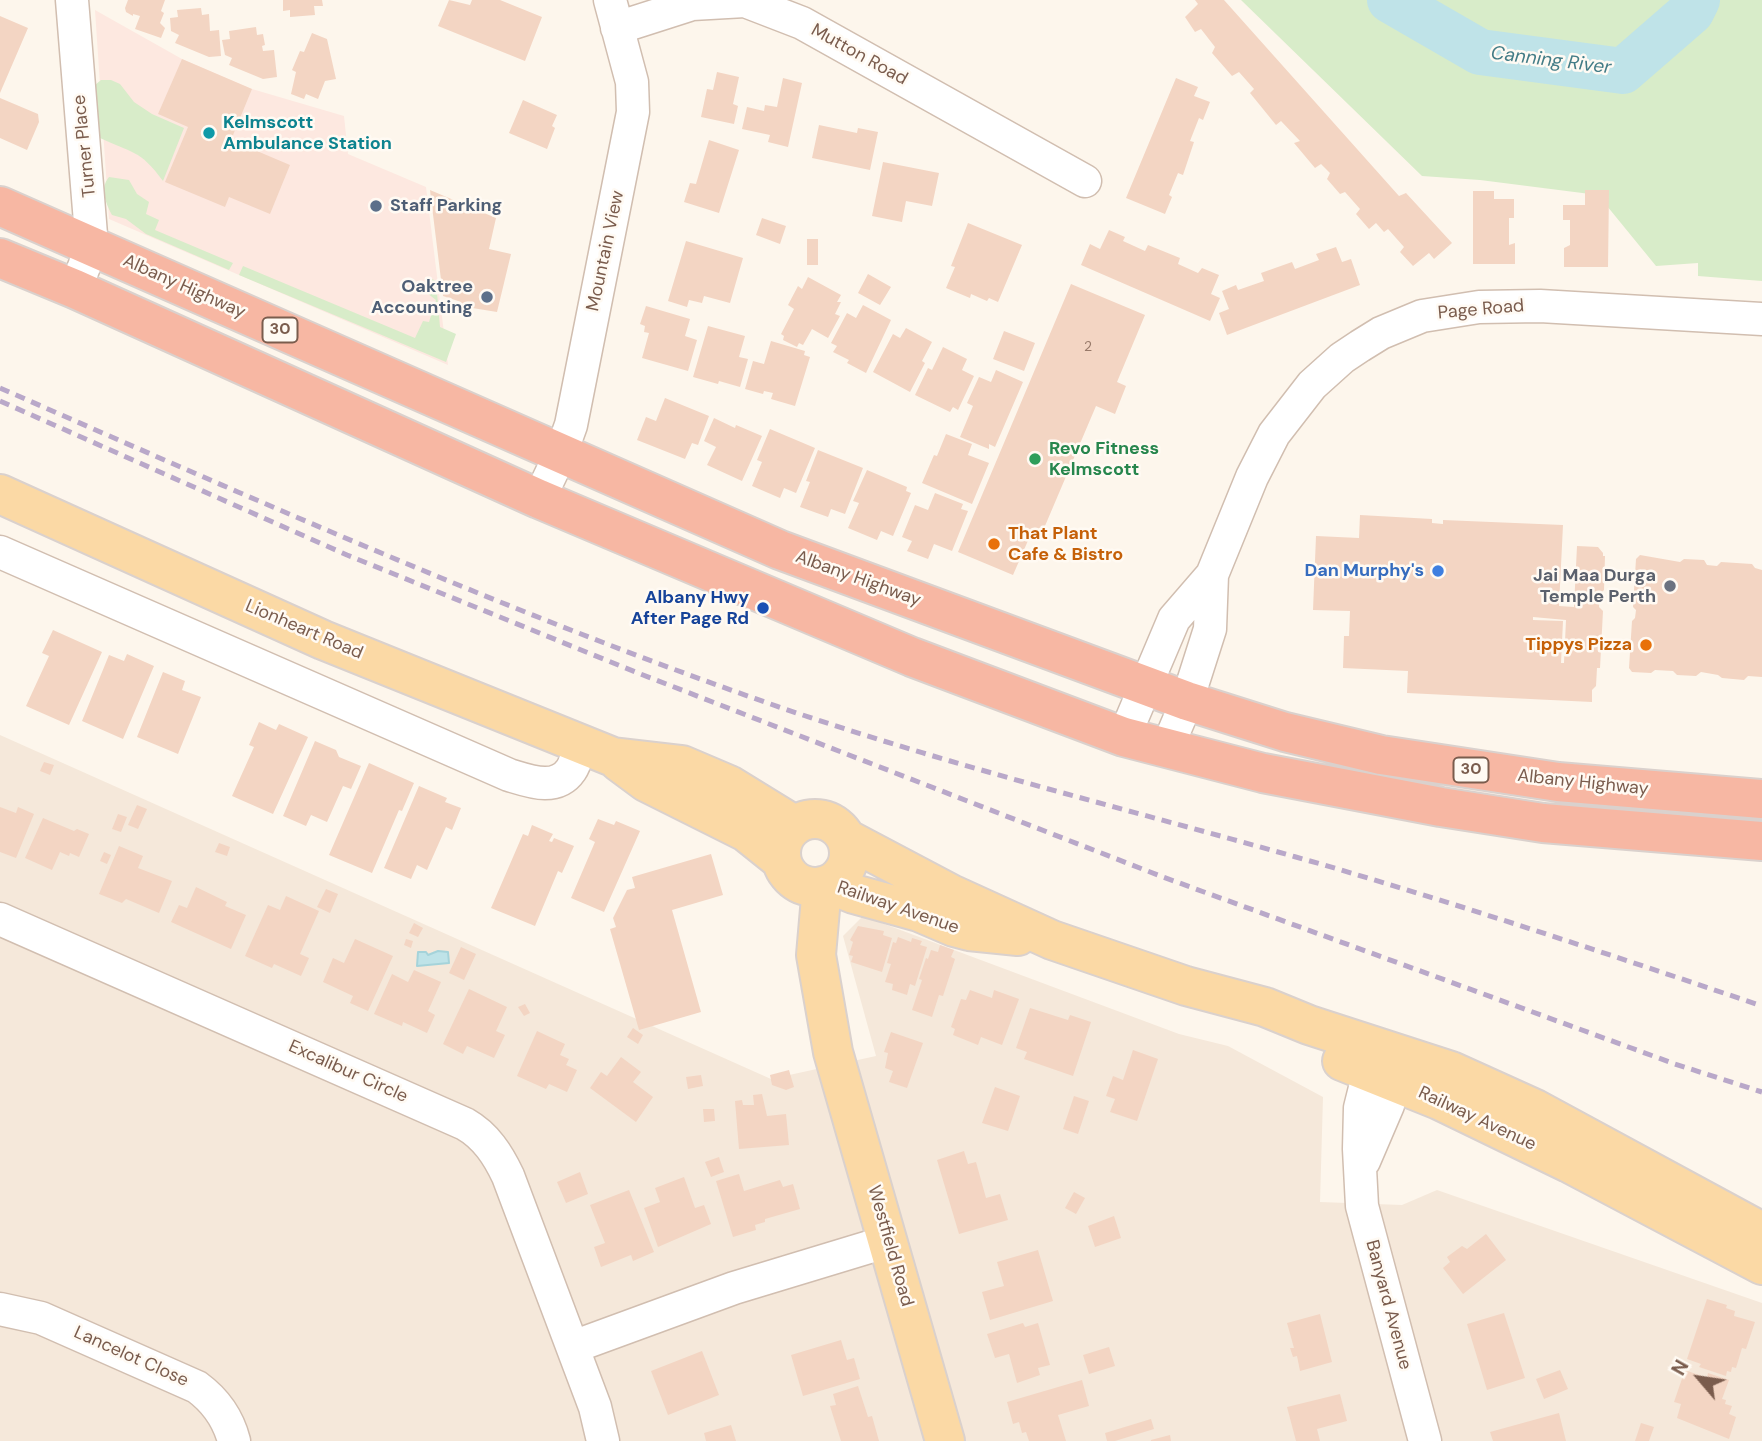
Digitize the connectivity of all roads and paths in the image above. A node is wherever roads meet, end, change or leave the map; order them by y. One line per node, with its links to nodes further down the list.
1 (72, 0): 5 (street, Turner Place)
2 (613, 14): 3 (street, Mutton Road); 9 (street, Mountain View)
3 (1085, 181)
4 (0, 206): 5 (highway, Albany Highway / 30)
5 (92, 247): 7 (street, Turner Place); 9 (highway, Albany Highway / 30)
6 (0, 258): 7 (highway)
7 (75, 289): 11 (highway)
8 (1762, 319): 13 (street, Page Road)
9 (561, 453): 11 (street, Mountain View); 14 (highway, Albany Highway / 30)
10 (0, 495): 18 (main road, Lionheart Road)
11 (540, 499): 16 (highway)
12 (0, 552): 18 (street)
13 (1212, 575): 14 (street, Page Road); 15 (street, Page Road)
14 (1144, 685): 15 (highway, Albany Highway / 30); 16 (street, Page Road)
15 (1187, 701): 17 (street, Page Road); 19 (highway, Albany Highway / 30)
16 (1124, 737): 17 (highway)
17 (1167, 748): 22 (highway)
18 (597, 750): 20 (main road, Lionheart Road); 23 (main road, Lionheart Road)
19 (1762, 799)
20 (794, 825): 21 (main road); 23 (main road)
21 (847, 839): 24 (main road); 26 (main road, Railway Avenue)
22 (1762, 841)
23 (784, 867): 24 (main road); 27 (main road, Westfield Road)
24 (825, 885): 26 (main road, Railway Avenue); 27 (main road, Westfield Road)
25 (0, 919): 35 (street, Excalibur Circle)
26 (1052, 940): 28 (main road, Railway Avenue)
27 (832, 1052): 32 (main road, Westfield Road)
28 (1386, 1065): 29 (main road, Railway Avenue); 30 (main road, Railway Avenue); 39 (street, Banyard Avenue)
29 (1535, 1109): 30 (main road); 31 (main road, Railway Avenue)
30 (1639, 1200): 33 (main road, Railway Avenue)
31 (1762, 1232)
32 (889, 1241): 35 (street); 38 (main road, Westfield Road)
33 (1762, 1265)
34 (0, 1309): 36 (street, Lancelot Close)
35 (573, 1347): 37 (street, Excalibur Circle)
36 (234, 1441)
37 (603, 1441)
38 (945, 1441)
39 (1425, 1441)

